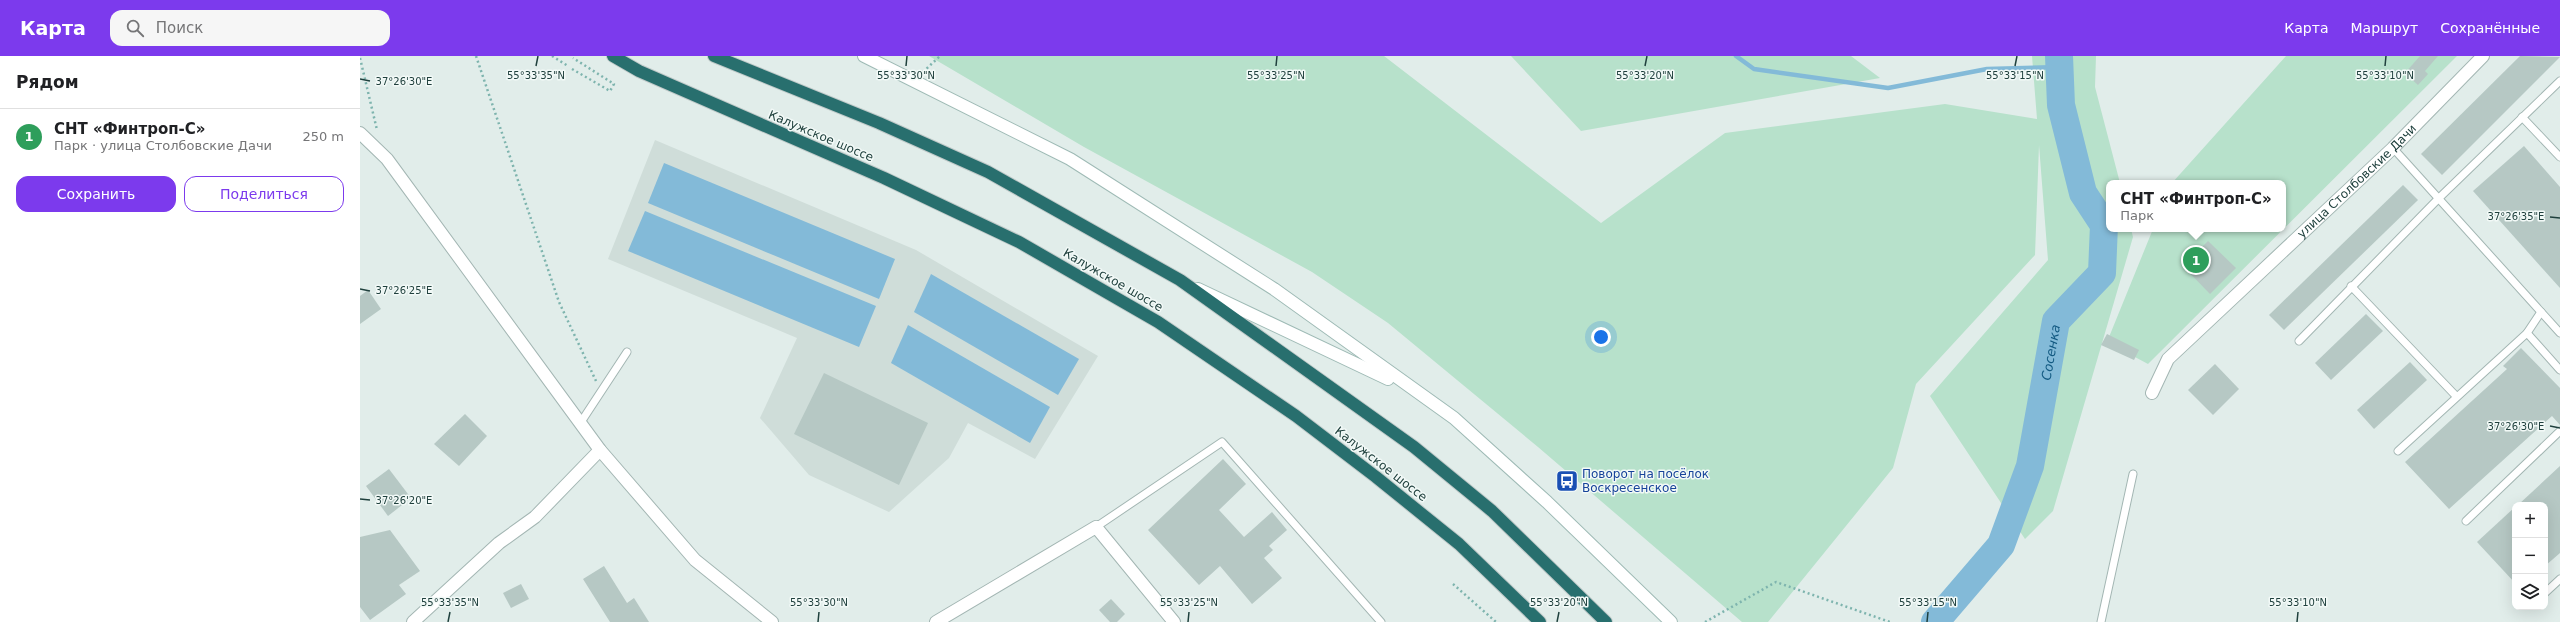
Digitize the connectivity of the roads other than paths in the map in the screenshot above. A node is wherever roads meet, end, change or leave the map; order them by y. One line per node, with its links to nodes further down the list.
1 (613, 56): 36 (highway, Калужское шоссе)
2 (714, 56): 11 (highway)
3 (864, 56): 20 (street)
4 (2483, 56): 8 (street, улица Столбовские Дачи)
5 (2560, 81): 6 (lane)
6 (2522, 117): 9 (lane); 10 (lane)
7 (360, 133): 22 (street)
8 (2393, 148): 10 (lane); 19 (street, улица Столбовские Дачи)
9 (2560, 157)
10 (2438, 199): 12 (lane); 13 (lane)
11 (1180, 280): 20 (street); 37 (highway)
12 (2351, 286): 16 (lane); 21 (lane)
13 (2542, 312): 14 (lane); 15 (lane)
14 (2560, 333)
15 (2527, 334): 18 (lane); 21 (lane)
16 (2298, 341)
17 (627, 352): 22 (lane)
18 (2560, 370)
19 (2152, 393)
20 (1419, 394): 38 (street)
21 (2456, 396): 25 (lane)
22 (581, 422): 24 (street)
23 (2560, 431): 27 (lane)
24 (600, 450): 31 (street); 32 (street)
25 (2398, 451)
26 (2133, 474): 39 (lane)
27 (2466, 521)
28 (1096, 526): 33 (street); 34 (street); 35 (lane)
29 (2560, 579): 30 (lane)
30 (2548, 590)
31 (413, 622)
32 (772, 622)
33 (936, 622)
34 (1174, 622)
35 (1381, 622)
36 (1540, 622)
37 (1606, 622)
38 (1671, 622)
39 (2101, 622)

